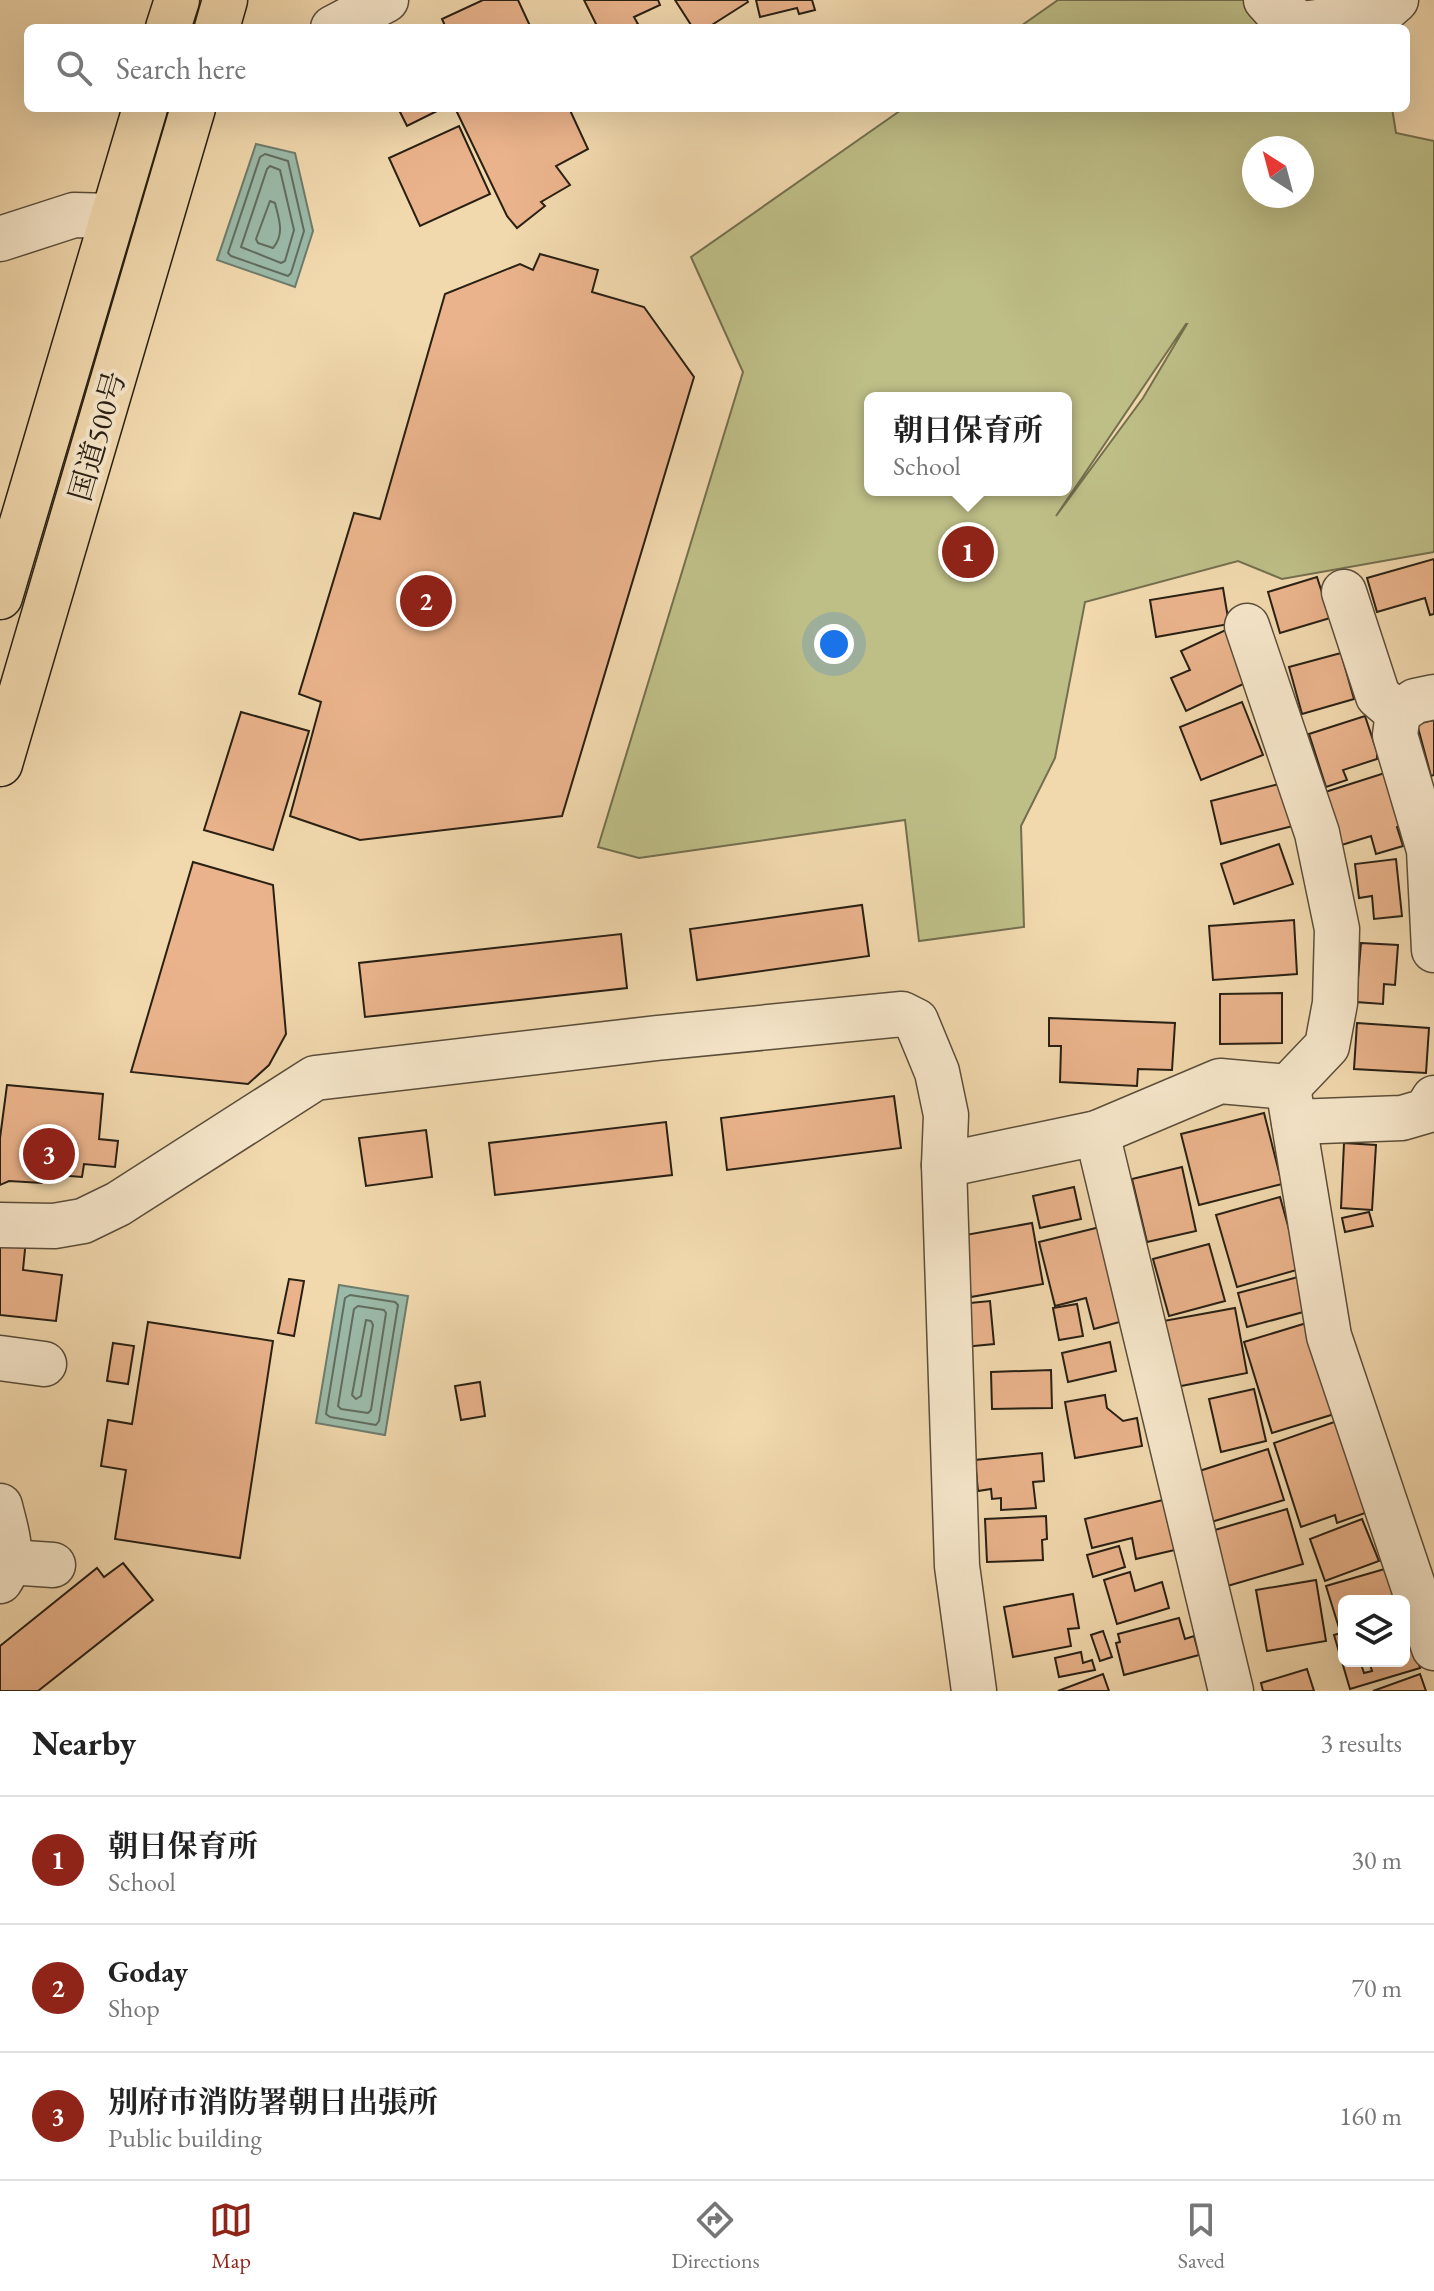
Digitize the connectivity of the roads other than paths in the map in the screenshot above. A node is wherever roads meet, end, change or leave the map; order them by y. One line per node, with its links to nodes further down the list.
1 (177, 0): 6 (highway)
2 (225, 0): 7 (highway)
3 (386, 0): 8 (street)
4 (1266, 0): 5 (street)
5 (1396, 0)
6 (169, 24)
7 (218, 24)
8 (341, 24)
9 (144, 112): 11 (highway, 国道500号)
10 (192, 112): 17 (highway, 国道500号)
11 (113, 216): 12 (street); 14 (highway, 国道500号)
12 (0, 239)
13 (1344, 592): 16 (street)
14 (0, 597)
15 (1247, 626): 20 (street)
16 (1416, 705): 18 (street)
17 (0, 764)
18 (1434, 950)
19 (1434, 1098): 20 (street)
20 (1291, 1104): 21 (street); 29 (street)
21 (1097, 1133): 22 (street); 31 (street)
22 (944, 1165): 23 (street); 30 (street)
23 (0, 1225)
24 (0, 1358): 25 (street)
25 (44, 1364)
26 (0, 1506): 28 (street)
27 (53, 1565): 28 (street)
28 (4, 1572)
29 (1434, 1648)
30 (974, 1691)
31 (1231, 1691)

